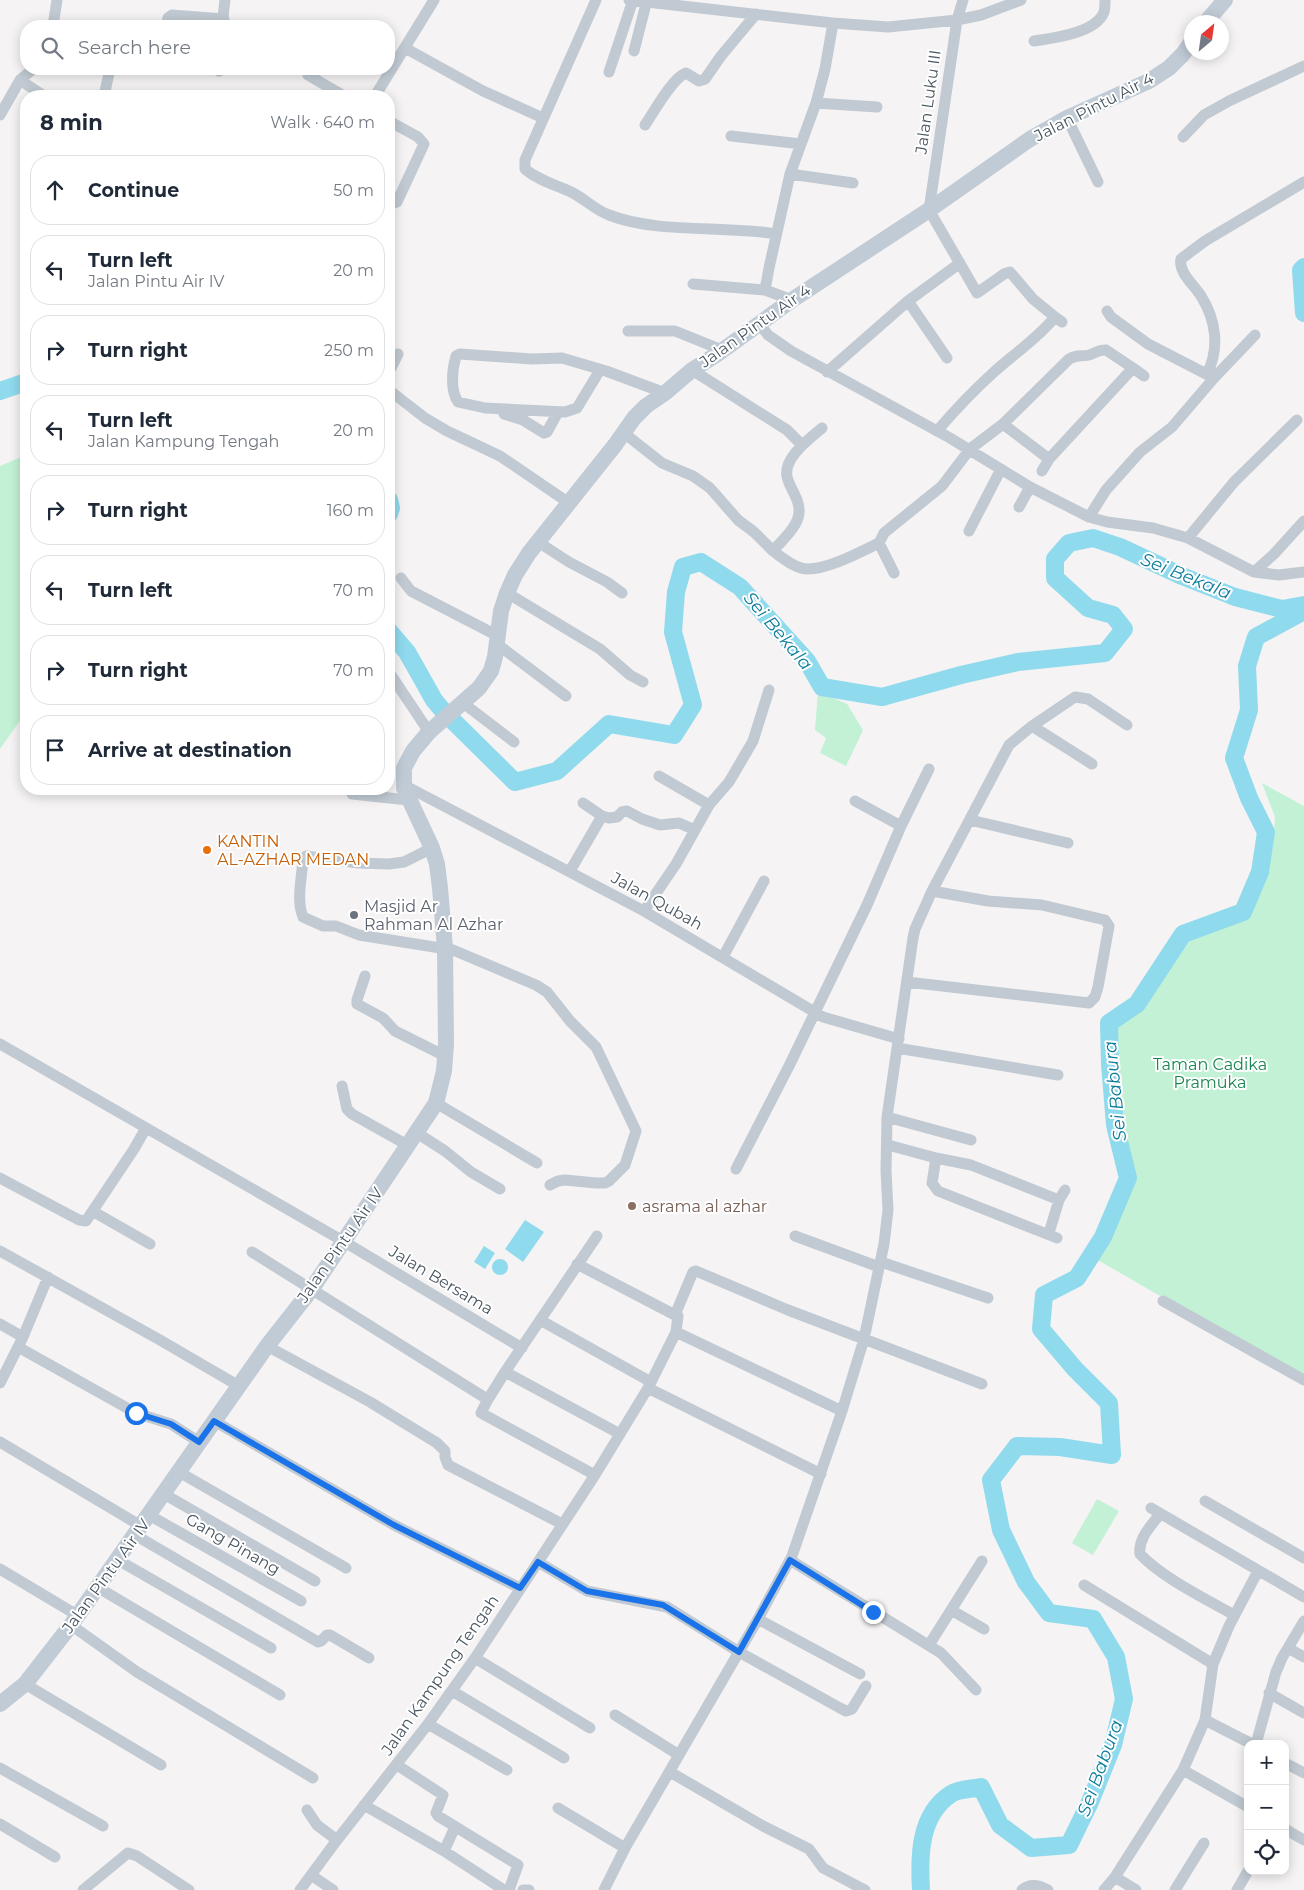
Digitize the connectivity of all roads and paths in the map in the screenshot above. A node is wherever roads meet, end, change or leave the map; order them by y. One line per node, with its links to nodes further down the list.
1 (57, 0): 15 (street)
2 (225, 0): 18 (street)
3 (434, 0): 22 (street)
4 (596, 0): 40 (street)
5 (631, 0): 11 (street); 27 (street)
6 (738, 0): 12 (street)
7 (963, 0): 19 (street, Jalan Luku III)
8 (1021, 0): 19 (street)
9 (1105, 0): 21 (street)
10 (1224, 0): 14 (main road)
11 (647, 1): 12 (street); 23 (street)
12 (736, 12): 13 (street)
13 (756, 14): 20 (street); 43 (street)
14 (1212, 15)
15 (54, 20)
16 (168, 20): 17 (street)
17 (207, 20)
18 (223, 20)
19 (957, 20): 20 (street); 52 (street, Jalan Luku III)
20 (833, 22): 37 (street)
21 (1034, 41)
22 (405, 48): 25 (street); 40 (street)
23 (634, 51)
24 (1184, 53): 41 (main road, Jalan Pintu Air 4)
25 (395, 64)
26 (1304, 66): 45 (street)
27 (609, 72)
28 (26, 75): 32 (street)
29 (109, 75): 34 (street)
30 (308, 75): 35 (street)
31 (388, 75): 36 (street)
32 (20, 80): 33 (street); 39 (street)
33 (35, 90)
34 (105, 90)
35 (334, 90)
36 (379, 90)
37 (816, 103): 38 (street); 46 (street)
38 (877, 107)
39 (0, 115)
40 (543, 118): 53 (street)
41 (1067, 118): 48 (street); 52 (main road, Jalan Pintu Air 4)
42 (395, 124): 51 (street)
43 (645, 125)
44 (730, 136): 46 (street)
45 (1183, 137)
46 (801, 144): 47 (street)
47 (790, 174): 50 (street); 53 (street)
48 (1098, 182)
49 (1304, 182): 72 (street)
50 (854, 184)
51 (395, 203)
52 (929, 210): 54 (street); 57 (main road, Jalan Pintu Air 4)
53 (776, 234): 56 (street)
54 (960, 263): 58 (street); 80 (street)
55 (693, 284): 56 (street)
56 (766, 290): 57 (street)
57 (792, 300): 60 (main road, Jalan Pintu Air 4)
58 (908, 301): 65 (street); 70 (street)
59 (1107, 312): 72 (street)
60 (759, 323): 63 (main road, Jalan Pintu Air 4); 70 (street)
61 (628, 331): 63 (street)
62 (1255, 335): 72 (street)
63 (722, 350): 69 (main road, Jalan Pintu Air 4)
64 (398, 354): 66 (street)
65 (947, 358)
66 (395, 360)
67 (1134, 368): 71 (street); 78 (street); 84 (street)
68 (600, 370): 73 (street); 75 (street); 76 (street)
69 (692, 370): 73 (main road, Jalan Pintu Air 4); 82 (street)
70 (827, 372): 80 (street)
71 (1144, 376)
72 (1210, 376): 90 (street)
73 (664, 393): 81 (main road, Jalan Pintu Air 4)
74 (395, 395): 88 (street)
75 (485, 408): 76 (street); 76 (street)
76 (558, 412)
77 (1297, 420): 93 (street)
78 (1003, 424): 83 (street); 84 (street)
79 (822, 428): 82 (street)
80 (937, 430): 83 (street)
81 (624, 433): 88 (main road, Jalan Pintu Air 4); 96 (street)
82 (802, 445): 96 (street)
83 (970, 449): 85 (street); 95 (street)
84 (1049, 460): 86 (street)
85 (1001, 469): 87 (street); 92 (street)
86 (1042, 471)
87 (1030, 488): 89 (street); 90 (street)
88 (569, 503): 94 (main road, Jalan Pintu Air 4)
89 (1019, 507)
90 (1089, 517): 93 (street)
91 (1304, 521): 97 (street)
92 (969, 531)
93 (1188, 538): 97 (street)
94 (538, 542): 101 (main road, Jalan Pintu Air 4); 102 (street)
95 (879, 543): 96 (street); 99 (street)
96 (773, 551)
97 (1254, 572): 98 (street)
98 (1304, 572)
99 (894, 573)
100 (401, 578): 103 (street)
101 (507, 593): 103 (main road, Jalan Pintu Air 4); 105 (street)
102 (622, 593)
103 (497, 640): 107 (street); 108 (main road, Jalan Pintu Air 4)
104 (395, 679): 111 (street)
105 (643, 682)
106 (769, 690): 121 (street)
107 (566, 696)
108 (461, 705): 111 (main road, Jalan Pintu Air 4); 112 (street)
109 (1127, 725): 110 (street)
110 (1032, 726): 113 (street); 123 (street)
111 (434, 728): 116 (main road)
112 (514, 742)
113 (1092, 764)
114 (929, 769): 124 (street)
115 (659, 776): 121 (street)
116 (402, 784): 118 (main road, Jalan Pintu Air IV); 128 (street, Jalan Qubah)
117 (361, 795): 118 (street)
118 (408, 800): 127 (main road, Jalan Pintu Air IV)
119 (856, 801): 124 (street)
120 (583, 803): 122 (street)
121 (709, 805): 125 (street)
122 (602, 816): 125 (street); 128 (street)
123 (970, 820): 126 (street); 130 (street)
124 (901, 826): 136 (street)
125 (695, 830): 131 (street)
126 (1068, 843)
127 (432, 848): 132 (main road, Jalan Pintu Air IV); 132 (street)
128 (570, 871): 131 (street, Jalan Qubah)
129 (764, 881): 133 (street)
130 (932, 891): 135 (street); 135 (street)
131 (644, 911): 133 (street, Jalan Qubah)
132 (445, 948): 139 (main road, Jalan Pintu Air IV); 152 (street)
133 (723, 957): 136 (street, Jalan Qubah)
134 (365, 976): 139 (street)
135 (907, 982): 138 (street)
136 (814, 1012): 138 (street, Jalan Qubah); 150 (street)
137 (0, 1044): 144 (street, Jalan Bersama)
138 (898, 1044): 140 (street, Jalan Qubah); 143 (street)
139 (445, 1056): 142 (main road, Jalan Pintu Air IV)
140 (1058, 1075)
141 (342, 1086): 145 (street)
142 (436, 1103): 145 (main road, Jalan Pintu Air IV); 149 (street)
143 (887, 1117): 146 (street); 147 (street)
144 (146, 1128): 154 (street); 157 (street, Jalan Bersama)
145 (413, 1140): 153 (street); 157 (main road, Jalan Pintu Air IV)
146 (971, 1140)
147 (888, 1146): 148 (street); 162 (street)
148 (936, 1158): 148 (street)
149 (537, 1163)
150 (736, 1169)
151 (0, 1178): 154 (street)
152 (550, 1185)
153 (500, 1189)
154 (94, 1212): 158 (street)
155 (597, 1236): 161 (street)
156 (795, 1236): 162 (street)
157 (343, 1241): 164 (main road, Jalan Pintu Air IV); 174 (street, Jalan Bersama)
158 (150, 1244)
159 (0, 1250): 163 (street)
160 (252, 1252): 164 (street)
161 (578, 1264): 167 (street); 168 (street)
162 (880, 1265): 165 (street); 171 (street)
163 (48, 1277): 172 (street); 180 (street)
164 (311, 1290): 173 (main road, Jalan Pintu Air IV); 181 (street)
165 (988, 1298)
166 (1163, 1301): 176 (street)
167 (675, 1315): 170 (street, Jalan Kampung Tengah); 171 (street)
168 (540, 1320): 174 (street); 179 (street)
169 (0, 1324): 172 (street)
170 (676, 1332): 179 (street, Jalan Kampung Tengah); 182 (street)
171 (864, 1339): 178 (street); 182 (street)
172 (20, 1342): 177 (street); 186 (street)
173 (267, 1346): 180 (main road, Jalan Pintu Air IV); 192 (street)
174 (522, 1348): 175 (street)
175 (505, 1372): 181 (street); 184 (street)
176 (1304, 1380)
177 (0, 1382)
178 (982, 1384)
179 (650, 1385): 184 (street, Jalan Kampung Tengah); 188 (street)
180 (239, 1386): 183 (main road, Jalan Pintu Air IV)
181 (488, 1399): 189 (street)
182 (842, 1412): 188 (street)
183 (214, 1421): 186 (main road, Jalan Pintu Air IV); 205 (street)
184 (620, 1434): 189 (street, Jalan Kampung Tengah)
185 (0, 1442): 193 (street)
186 (199, 1442): 187 (main road, Jalan Pintu Air IV)
187 (179, 1472): 190 (main road, Jalan Pintu Air IV); 199 (street)
188 (821, 1474): 196 (street)
189 (595, 1475): 192 (street, Jalan Kampung Tengah)
190 (164, 1494): 193 (main road, Jalan Pintu Air IV); 202 (street)
191 (1205, 1501): 194 (street)
192 (562, 1524): 198 (street, Jalan Kampung Tengah)
193 (142, 1525): 195 (main road, Jalan Pintu Air IV); 207 (street, Gang Pinang); 219 (street)
194 (1304, 1558)
195 (118, 1560): 204 (main road, Jalan Pintu Air IV); 215 (street)
196 (790, 1560): 210 (street); 214 (street)
197 (982, 1561): 208 (street)
198 (538, 1562): 205 (street, Jalan Kampung Tengah); 217 (street)
199 (346, 1568)
200 (0, 1569): 211 (street)
201 (1258, 1572): 206 (street); 209 (street); 209 (street)
202 (315, 1581)
203 (1084, 1585): 221 (street)
204 (97, 1587): 211 (main road, Jalan Pintu Air IV); 228 (street)
205 (520, 1588): 220 (street, Jalan Kampung Tengah)
206 (1304, 1597)
207 (301, 1601)
208 (951, 1610): 213 (street); 214 (street)
209 (1234, 1615): 221 (street)
210 (758, 1619): 217 (street); 222 (street)
211 (74, 1620): 223 (main road, Jalan Pintu Air IV); 247 (street)
212 (1304, 1621): 216 (street)
213 (984, 1630)
214 (929, 1645): 226 (street)
215 (271, 1648)
216 (1288, 1648): 218 (street); 227 (street)
217 (739, 1652): 224 (street); 237 (street)
218 (1304, 1657)
219 (369, 1658)
220 (475, 1658): 225 (street, Jalan Kampung Tengah); 234 (street)
221 (1213, 1664): 232 (street)
222 (860, 1674)
223 (24, 1684): 229 (main road, Jalan Pintu Air IV); 240 (street)
224 (866, 1686)
225 (452, 1690): 233 (street, Jalan Kampung Tengah); 238 (street)
226 (976, 1690)
227 (1269, 1693): 230 (street); 236 (street)
228 (280, 1695)
229 (0, 1704)
230 (1304, 1713)
231 (615, 1715): 237 (street)
232 (1205, 1720): 235 (street); 244 (street)
233 (428, 1724): 241 (street, Jalan Kampung Tengah); 243 (street)
234 (590, 1728)
235 (1244, 1740)
236 (1257, 1740)
237 (679, 1755): 245 (street)
238 (564, 1758)
239 (1289, 1764): 246 (street)
240 (161, 1765)
241 (397, 1765): 248 (street, Jalan Kampung Tengah); 254 (street)
242 (0, 1768): 253 (street)
243 (507, 1770)
244 (1183, 1770): 249 (street); 264 (street)
245 (670, 1772): 259 (street); 274 (street)
246 (1304, 1773)
247 (313, 1778)
248 (364, 1805): 256 (street, Jalan Kampung Tengah); 260 (street)
249 (1244, 1805)
250 (558, 1808): 259 (street)
251 (307, 1810): 256 (street)
252 (0, 1824): 261 (street)
253 (103, 1826)
254 (456, 1827): 260 (street); 270 (street)
255 (1287, 1830): 257 (street)
256 (337, 1840): 262 (street, Jalan Kampung Tengah)
257 (1304, 1840)
258 (1204, 1843): 279 (street)
259 (625, 1848): 273 (street)
260 (444, 1851): 269 (street)
261 (55, 1857)
262 (312, 1875): 267 (street, Jalan Kampung Tengah); 268 (street)
263 (1246, 1875): 280 (street)
264 (1115, 1877): 277 (street); 278 (street)
265 (83, 1890): 266 (street)
266 (189, 1890)
267 (300, 1890)
268 (333, 1890)
269 (504, 1890)
270 (509, 1890)
271 (523, 1890): 272 (street)
272 (529, 1890)
273 (604, 1890)
274 (865, 1890)
275 (1022, 1890): 276 (street)
276 (1048, 1890)
277 (1104, 1890)
278 (1136, 1890)
279 (1175, 1890)
280 (1237, 1890)

